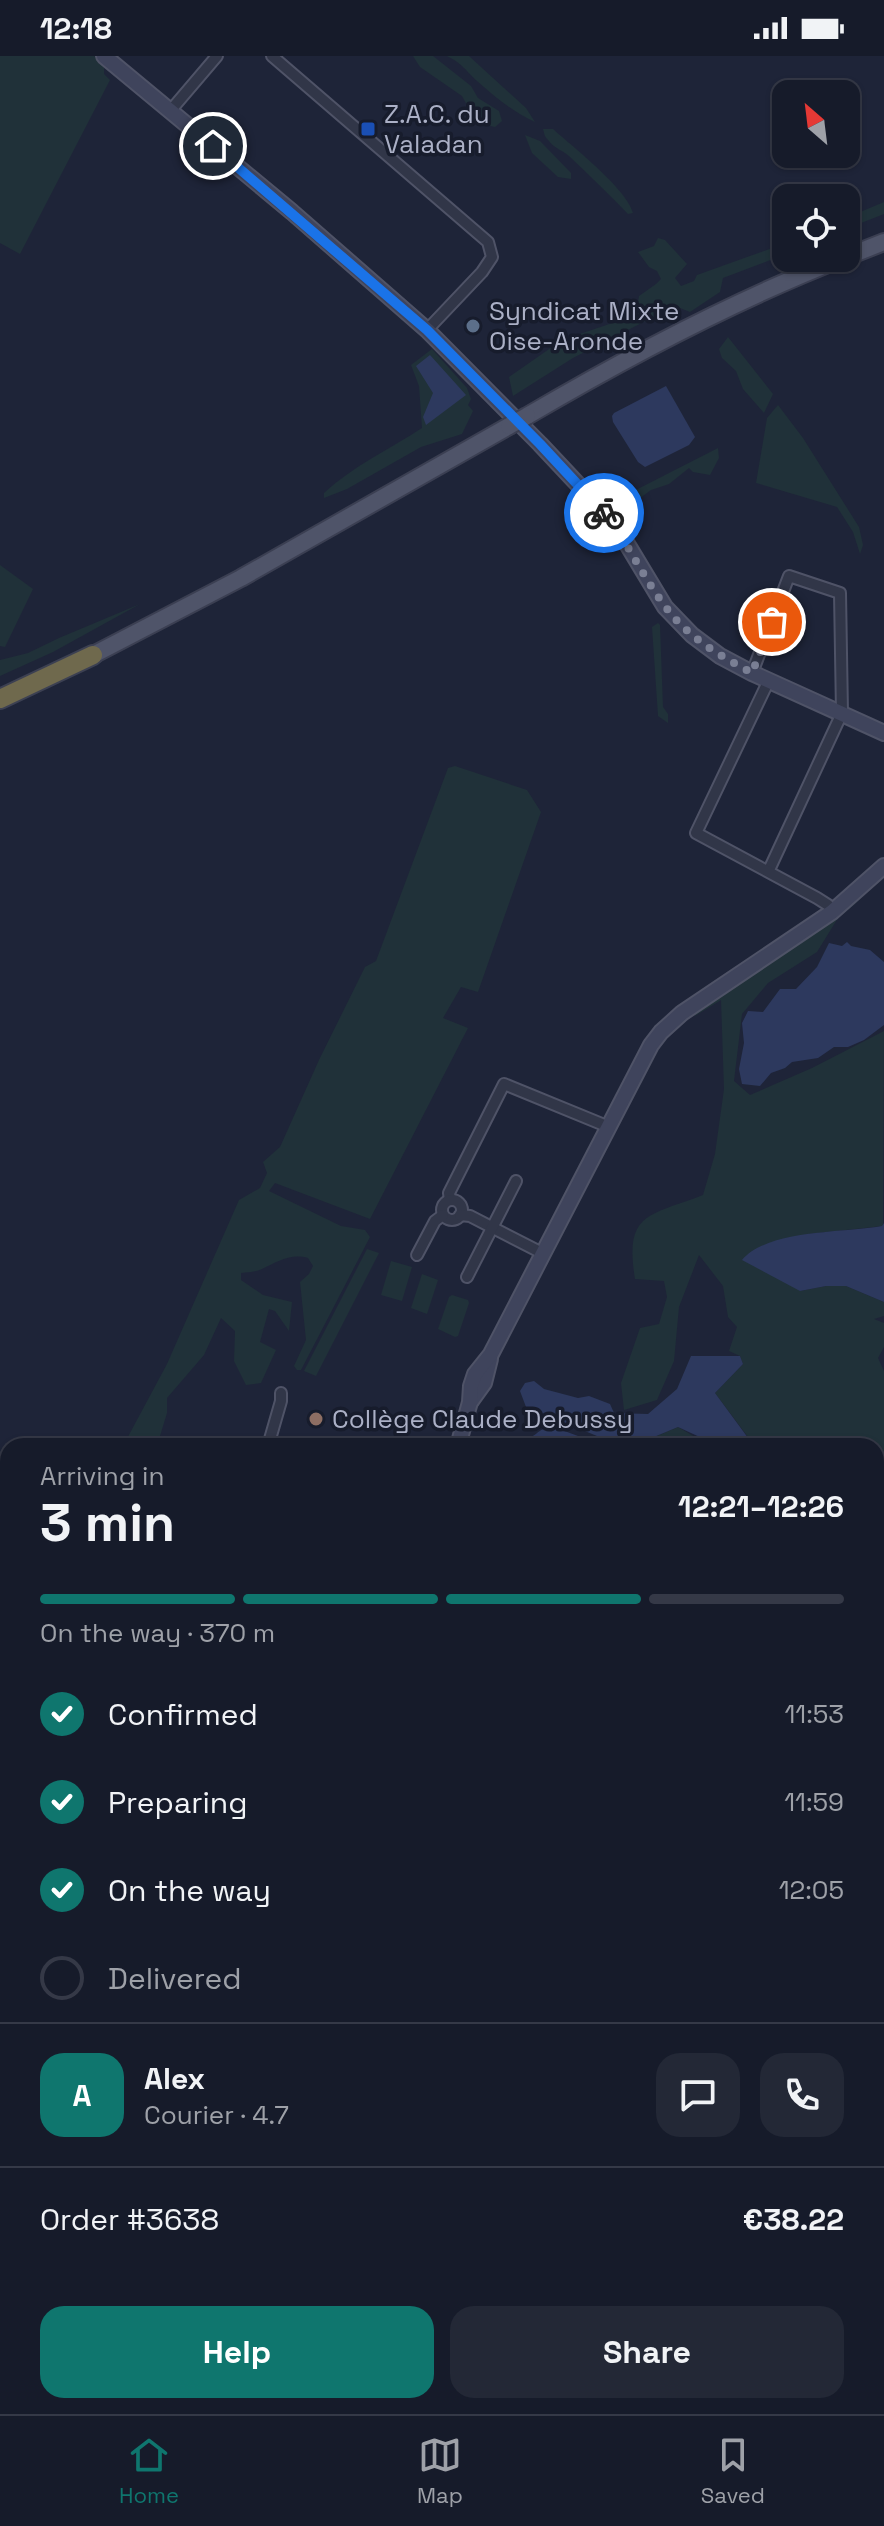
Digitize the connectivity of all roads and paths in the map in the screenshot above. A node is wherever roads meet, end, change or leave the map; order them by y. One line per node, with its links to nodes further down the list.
1 (104, 56): 4 (main road)
2 (217, 56): 4 (street)
3 (272, 56): 8 (street)
4 (171, 110): 8 (main road)
5 (884, 242): 6 (main road)
6 (860, 251)
7 (810, 272): 9 (main road, bridge)
8 (427, 330): 10 (main road)
9 (93, 655): 12 (highway)
10 (752, 673): 11 (main road); 13 (street)
11 (769, 680): 13 (main road); 16 (street)
12 (0, 696)
13 (842, 713): 14 (main road); 16 (street)
14 (884, 733)
15 (884, 866): 17 (main road)
16 (769, 870): 17 (street)
17 (832, 912): 18 (main road)
18 (609, 1127): 20 (street); 24 (main road)
19 (516, 1181): 23 (street)
20 (450, 1200): 21 (street); 22 (street)
21 (443, 1215): 22 (street); 25 (street)
22 (460, 1215): 23 (street)
23 (492, 1227): 24 (street); 26 (street)
24 (544, 1254): 29 (main road)
25 (417, 1255)
26 (467, 1277)
27 (281, 1393): 28 (street)
28 (270, 1438)
29 (460, 1438)

